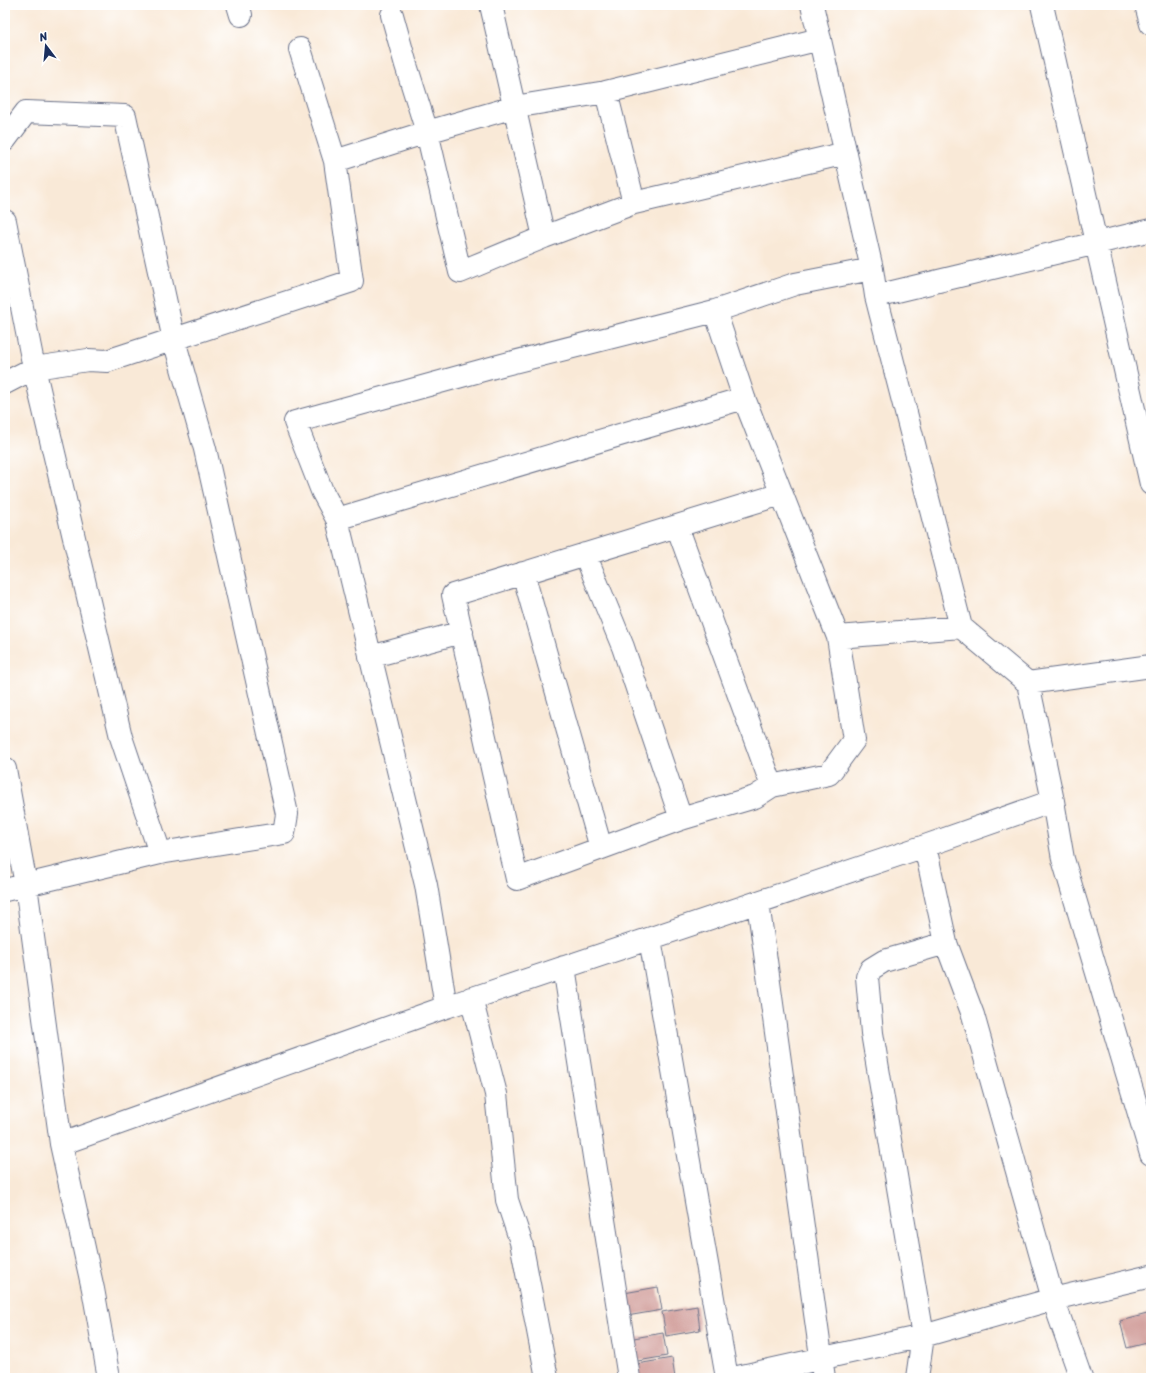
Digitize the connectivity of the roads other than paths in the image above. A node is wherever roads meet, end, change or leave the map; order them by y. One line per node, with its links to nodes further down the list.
1 (491, 5): 10 (street)
2 (812, 5): 7 (street)
3 (1042, 5): 19 (street)
4 (1146, 5): 6 (street)
5 (392, 15): 11 (street)
6 (1151, 24)
7 (820, 39): 9 (street); 13 (street)
8 (300, 49): 14 (street)
9 (606, 92): 10 (street); 15 (street)
10 (514, 107): 11 (street); 18 (street)
11 (427, 132): 14 (street); 18 (street)
12 (5, 140): 23 (street)
13 (846, 153): 15 (street); 20 (street)
14 (335, 161): 23 (street)
15 (634, 203): 18 (street)
16 (5, 221): 24 (street)
17 (1151, 230): 19 (street)
18 (544, 237)
19 (1096, 243): 21 (street); 27 (street)
20 (872, 269): 21 (street); 22 (street)
21 (876, 296): 33 (street)
22 (716, 311): 26 (street); 29 (street)
23 (174, 340): 24 (street); 45 (street)
24 (34, 368): 25 (street); 45 (street)
25 (5, 383)
26 (744, 398): 28 (street); 29 (street)
27 (1151, 484)
28 (781, 494): 30 (street); 35 (street)
29 (337, 519): 36 (street)
30 (677, 526): 31 (street); 40 (street)
31 (585, 554): 32 (street); 42 (street)
32 (524, 573): 34 (street); 44 (street)
33 (961, 627): 35 (street); 38 (street)
34 (462, 632): 36 (street); 44 (street)
35 (838, 637): 40 (street)
36 (370, 657): 53 (street)
37 (1151, 666): 38 (street)
38 (1028, 683): 41 (street)
39 (5, 769): 46 (street)
40 (772, 786): 42 (street)
41 (1053, 801): 43 (street); 55 (street)
42 (681, 819): 44 (street)
43 (925, 846): 48 (street); 50 (street)
44 (601, 848)
45 (160, 853): 46 (street)
46 (26, 885): 47 (street); 54 (street)
47 (5, 890)
48 (758, 903): 49 (street); 59 (street)
49 (650, 939): 51 (street); 63 (street)
50 (946, 943): 57 (street); 58 (street)
51 (564, 968): 52 (street); 62 (street)
52 (471, 998): 53 (street); 61 (street)
53 (446, 1007): 54 (street)
54 (61, 1144): 60 (street)
55 (1151, 1154)
56 (1151, 1276): 57 (street)
57 (1052, 1299): 58 (street); 66 (street)
58 (923, 1336): 59 (street); 65 (street)
59 (823, 1368): 64 (street)
60 (109, 1378)
61 (547, 1378)
62 (629, 1378)
63 (727, 1378)
64 (733, 1378)
65 (917, 1378)
66 (1081, 1378)

